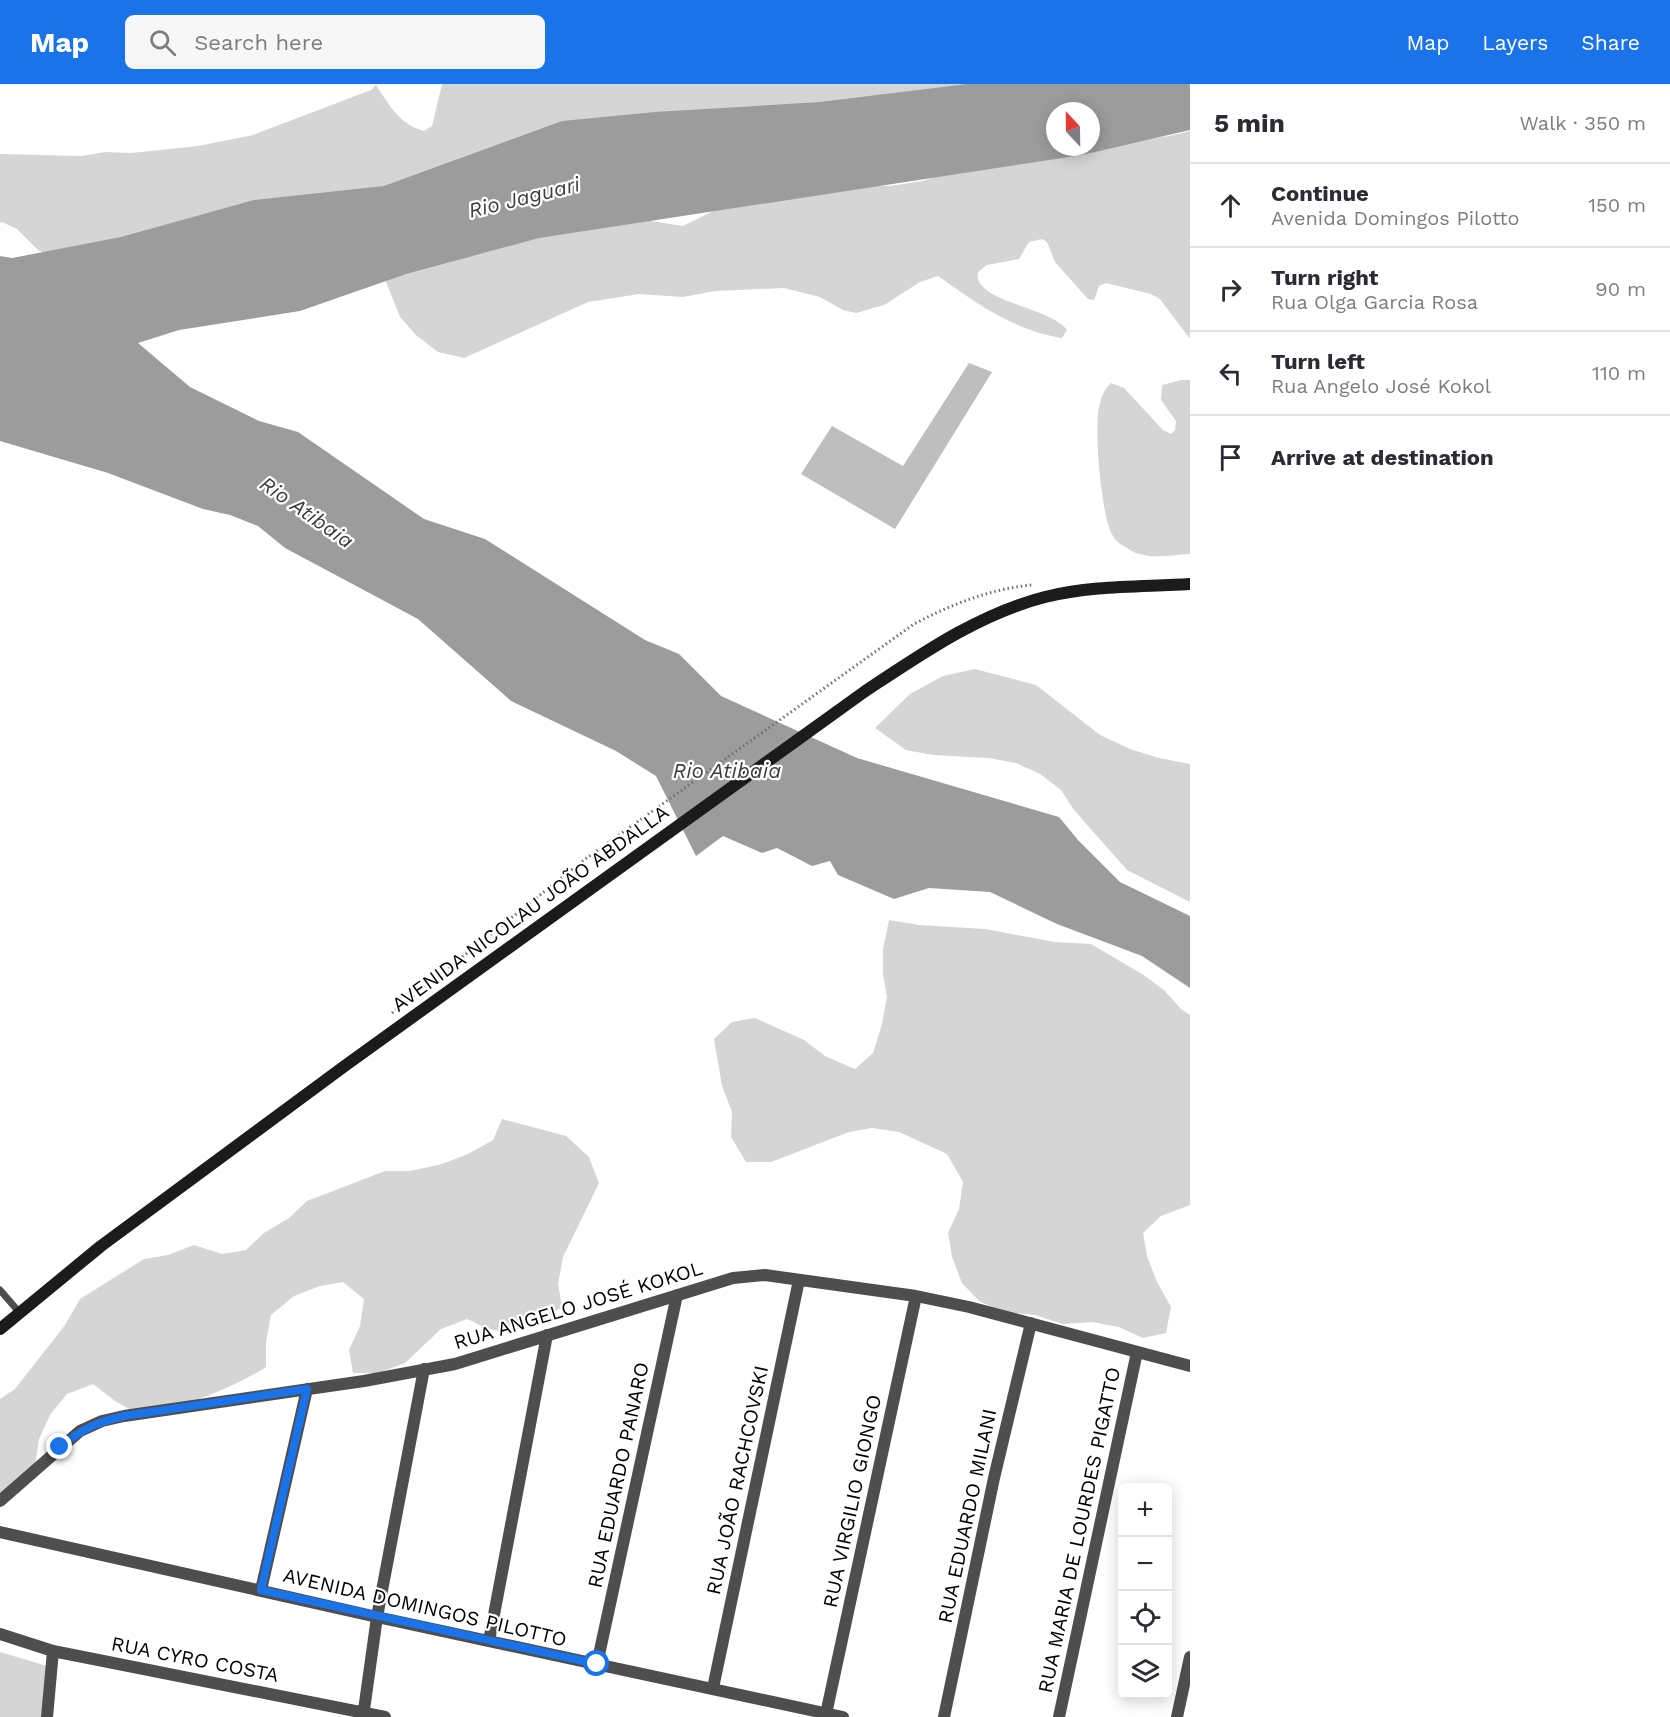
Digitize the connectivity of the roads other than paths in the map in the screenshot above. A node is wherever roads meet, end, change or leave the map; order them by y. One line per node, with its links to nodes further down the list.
1 (1190, 584): 6 (main road, AVENIDA NICOLAU JOÃO ABDALLA)
2 (799, 1280): 4 (street, RUA ANGELO JOSÉ KOKOL); 5 (street, RUA ANGELO JOSÉ KOKOL); 23 (street, RUA JOÃO RACHCOVSKI)
3 (0, 1290): 6 (lane)
4 (677, 1295): 9 (street, RUA ANGELO JOSÉ KOKOL); 22 (street, RUA EDUARDO PANARO)
5 (916, 1296): 7 (street, RUA ANGELO JOSÉ KOKOL); 24 (street, RUA VIRGILIO GIONGO)
6 (19, 1312): 8 (main road, AVENIDA NICOLAU JOÃO ABDALLA)
7 (1031, 1323): 10 (street, RUA ANGELO JOSÉ KOKOL); 29 (street, RUA EDUARDO MILANI)
8 (0, 1329)
9 (547, 1335): 12 (street, RUA ANGELO JOSÉ KOKOL); 19 (street)
10 (1137, 1352): 11 (street, RUA ANGELO JOSÉ KOKOL); 30 (street, RUA MARIA DE LOURDES PIGATTO)
11 (1190, 1366)
12 (424, 1370): 13 (street, RUA ANGELO JOSÉ KOKOL); 17 (street)
13 (307, 1389): 14 (street, RUA ANGELO JOSÉ KOKOL); 16 (street)
14 (0, 1501)
15 (0, 1532): 16 (street, AVENIDA DOMINGOS PILOTTO)
16 (261, 1590): 17 (street, AVENIDA DOMINGOS PILOTTO)
17 (376, 1617): 19 (street, AVENIDA DOMINGOS PILOTTO); 25 (street)
18 (0, 1634): 20 (street, RUA CYRO COSTA)
19 (489, 1641): 22 (street, AVENIDA DOMINGOS PILOTTO)
20 (53, 1651): 25 (street, RUA CYRO COSTA); 26 (street)
21 (1190, 1657): 31 (street)
22 (597, 1664): 23 (street, AVENIDA DOMINGOS PILOTTO)
23 (713, 1688): 24 (street, AVENIDA DOMINGOS PILOTTO)
24 (826, 1714): 28 (street, AVENIDA DOMINGOS PILOTTO)
25 (363, 1715): 27 (street, RUA CYRO COSTA)
26 (47, 1717)
27 (385, 1717)
28 (843, 1717)
29 (944, 1717)
30 (1059, 1717)
31 (1177, 1717)

